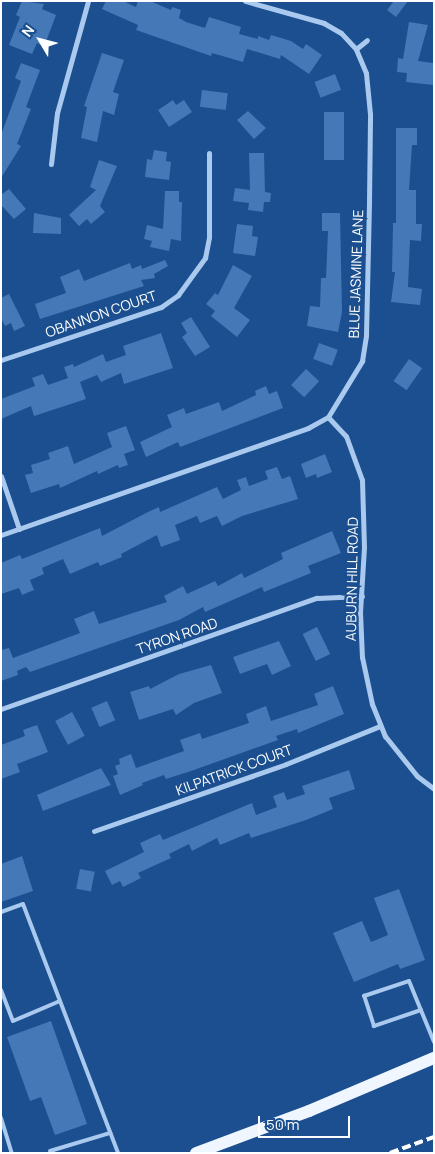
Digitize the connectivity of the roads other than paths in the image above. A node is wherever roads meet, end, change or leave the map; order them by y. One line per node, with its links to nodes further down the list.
1 (88, 1): 6 (street)
2 (245, 1): 4 (street, BLUE JASMINE LANE)
3 (367, 40): 4 (street)
4 (356, 49): 8 (street, BLUE JASMINE LANE)
5 (209, 153): 7 (street, OBANNON COURT)
6 (51, 164)
7 (1, 360)
8 (328, 418): 10 (street); 12 (street, AUBURN HILL ROAD)
9 (1, 476): 10 (street)
10 (19, 529): 11 (street)
11 (1, 535)
12 (362, 596): 13 (street, TYRON ROAD); 14 (street, AUBURN HILL ROAD)
13 (1, 709)
14 (380, 726): 15 (street, AUBURN HILL ROAD); 16 (street, KILPATRICK COURT)
15 (434, 789)
16 (94, 831)
17 (1, 912): 19 (lane)
18 (1, 990): 19 (lane)
19 (60, 1001): 24 (lane)
20 (421, 1010): 20 (lane); 21 (lane)
21 (434, 1042)
22 (434, 1058): 28 (main road)
23 (1, 1118): 26 (lane)
24 (110, 1133): 25 (lane); 27 (lane)
25 (50, 1151)
26 (12, 1153)
27 (118, 1153)
28 (196, 1153)

